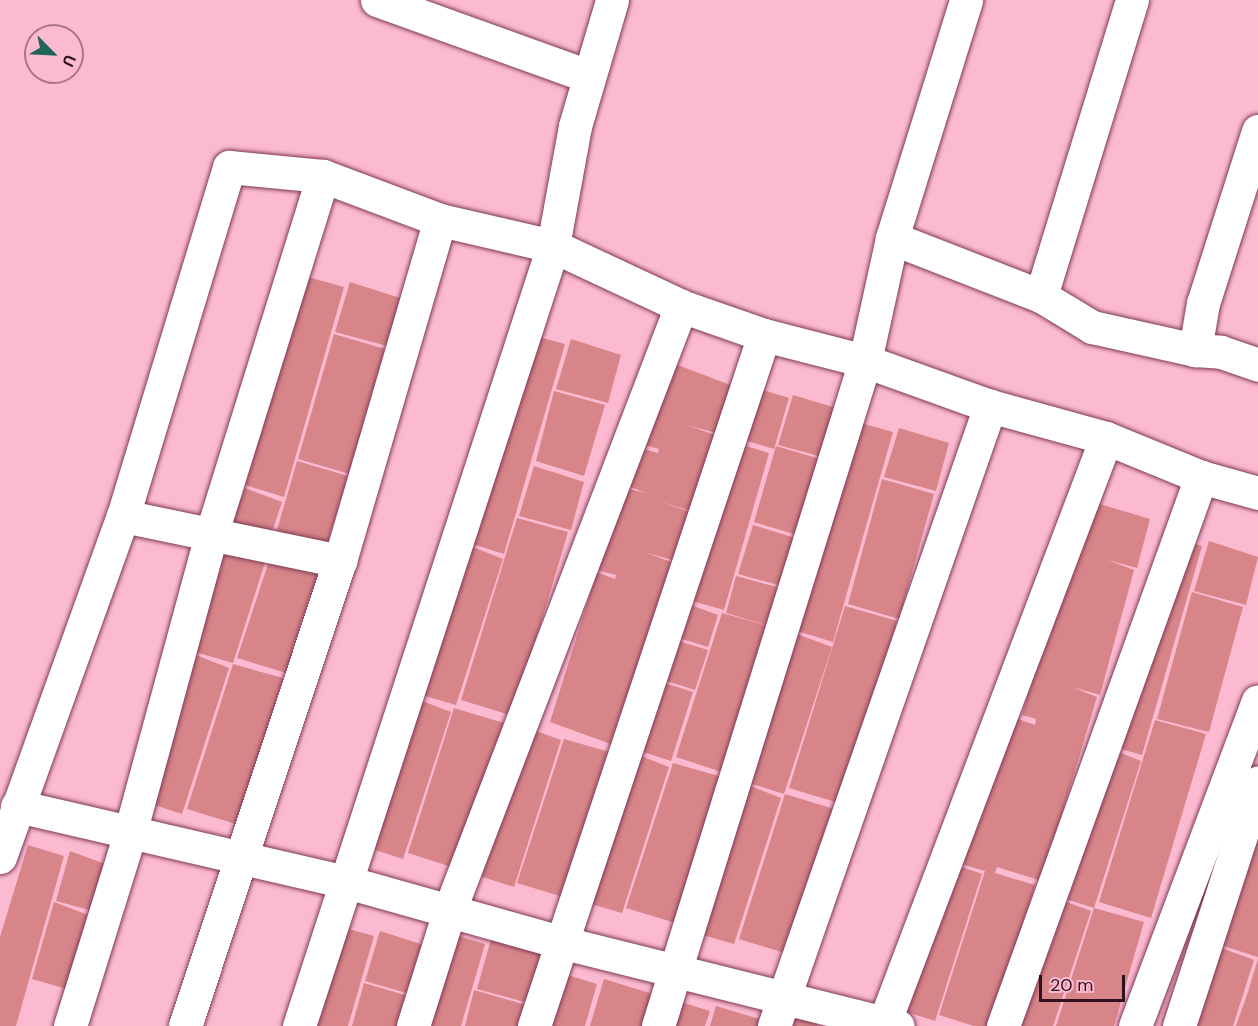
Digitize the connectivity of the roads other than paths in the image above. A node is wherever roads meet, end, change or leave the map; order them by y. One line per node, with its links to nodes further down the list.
1 (377, 0): 5 (street)
2 (612, 0): 5 (street)
3 (966, 0): 9 (street)
4 (1132, 0): 11 (street)
5 (588, 76): 10 (street)
6 (1258, 131): 14 (street)
7 (323, 176): 8 (street); 21 (street); 22 (street)
8 (440, 220): 10 (street); 23 (street)
9 (892, 238): 11 (street); 15 (street)
10 (553, 246): 12 (street); 30 (street)
11 (1041, 296): 14 (street)
12 (681, 306): 13 (street); 31 (street)
13 (764, 335): 15 (street); 32 (street)
14 (1195, 350): 16 (street)
15 (865, 361): 17 (street); 33 (street)
16 (1258, 365)
17 (990, 406): 18 (street); 34 (street)
18 (1106, 438): 19 (street); 35 (street)
19 (1201, 477): 20 (street); 42 (street)
20 (1258, 493)
21 (123, 516): 22 (street); 26 (street)
22 (212, 532): 23 (street); 27 (street)
23 (340, 561): 29 (street)
24 (1258, 702): 43 (street)
25 (1258, 783): 44 (street)
26 (17, 806): 27 (street); 28 (street)
27 (130, 833): 29 (street); 36 (street)
28 (0, 857)
29 (239, 857): 30 (street); 37 (street)
30 (347, 882): 31 (street); 38 (street)
31 (450, 909): 32 (street); 39 (street)
32 (560, 942): 33 (street); 40 (street)
33 (675, 972): 34 (street); 41 (street)
34 (778, 1012): 35 (street)
35 (888, 1025)
36 (70, 1026)
37 (185, 1026)
38 (299, 1026)
39 (413, 1026)
40 (534, 1026)
41 (658, 1026)
42 (1003, 1026)
43 (1135, 1026)
44 (1179, 1026)

